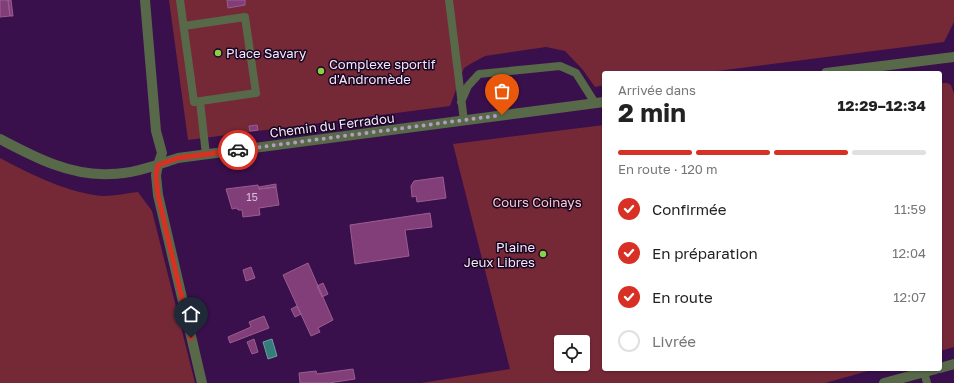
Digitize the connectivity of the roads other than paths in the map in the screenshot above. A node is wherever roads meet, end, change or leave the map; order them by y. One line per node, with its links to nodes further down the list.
1 (145, 0): 13 (street)
2 (180, 0): 4 (lane)
3 (449, 0): 8 (lane)
4 (184, 26): 7 (lane); 7 (lane)
5 (954, 58): 6 (street)
6 (841, 71)
7 (197, 101): 12 (lane)
8 (461, 102): 9 (lane); 10 (lane)
9 (600, 102): 10 (street, Chemin du Ferradou)
10 (464, 121): 12 (street, Chemin du Ferradou)
11 (0, 139): 13 (street, Chemin du Ferradou)
12 (206, 155): 13 (street, Chemin du Ferradou)
13 (158, 165): 18 (street)
14 (954, 364): 15 (street)
15 (942, 367)
16 (928, 371): 17 (street)
17 (924, 372): 19 (street); 20 (lane)
18 (202, 383)
19 (884, 383)
20 (927, 383)

